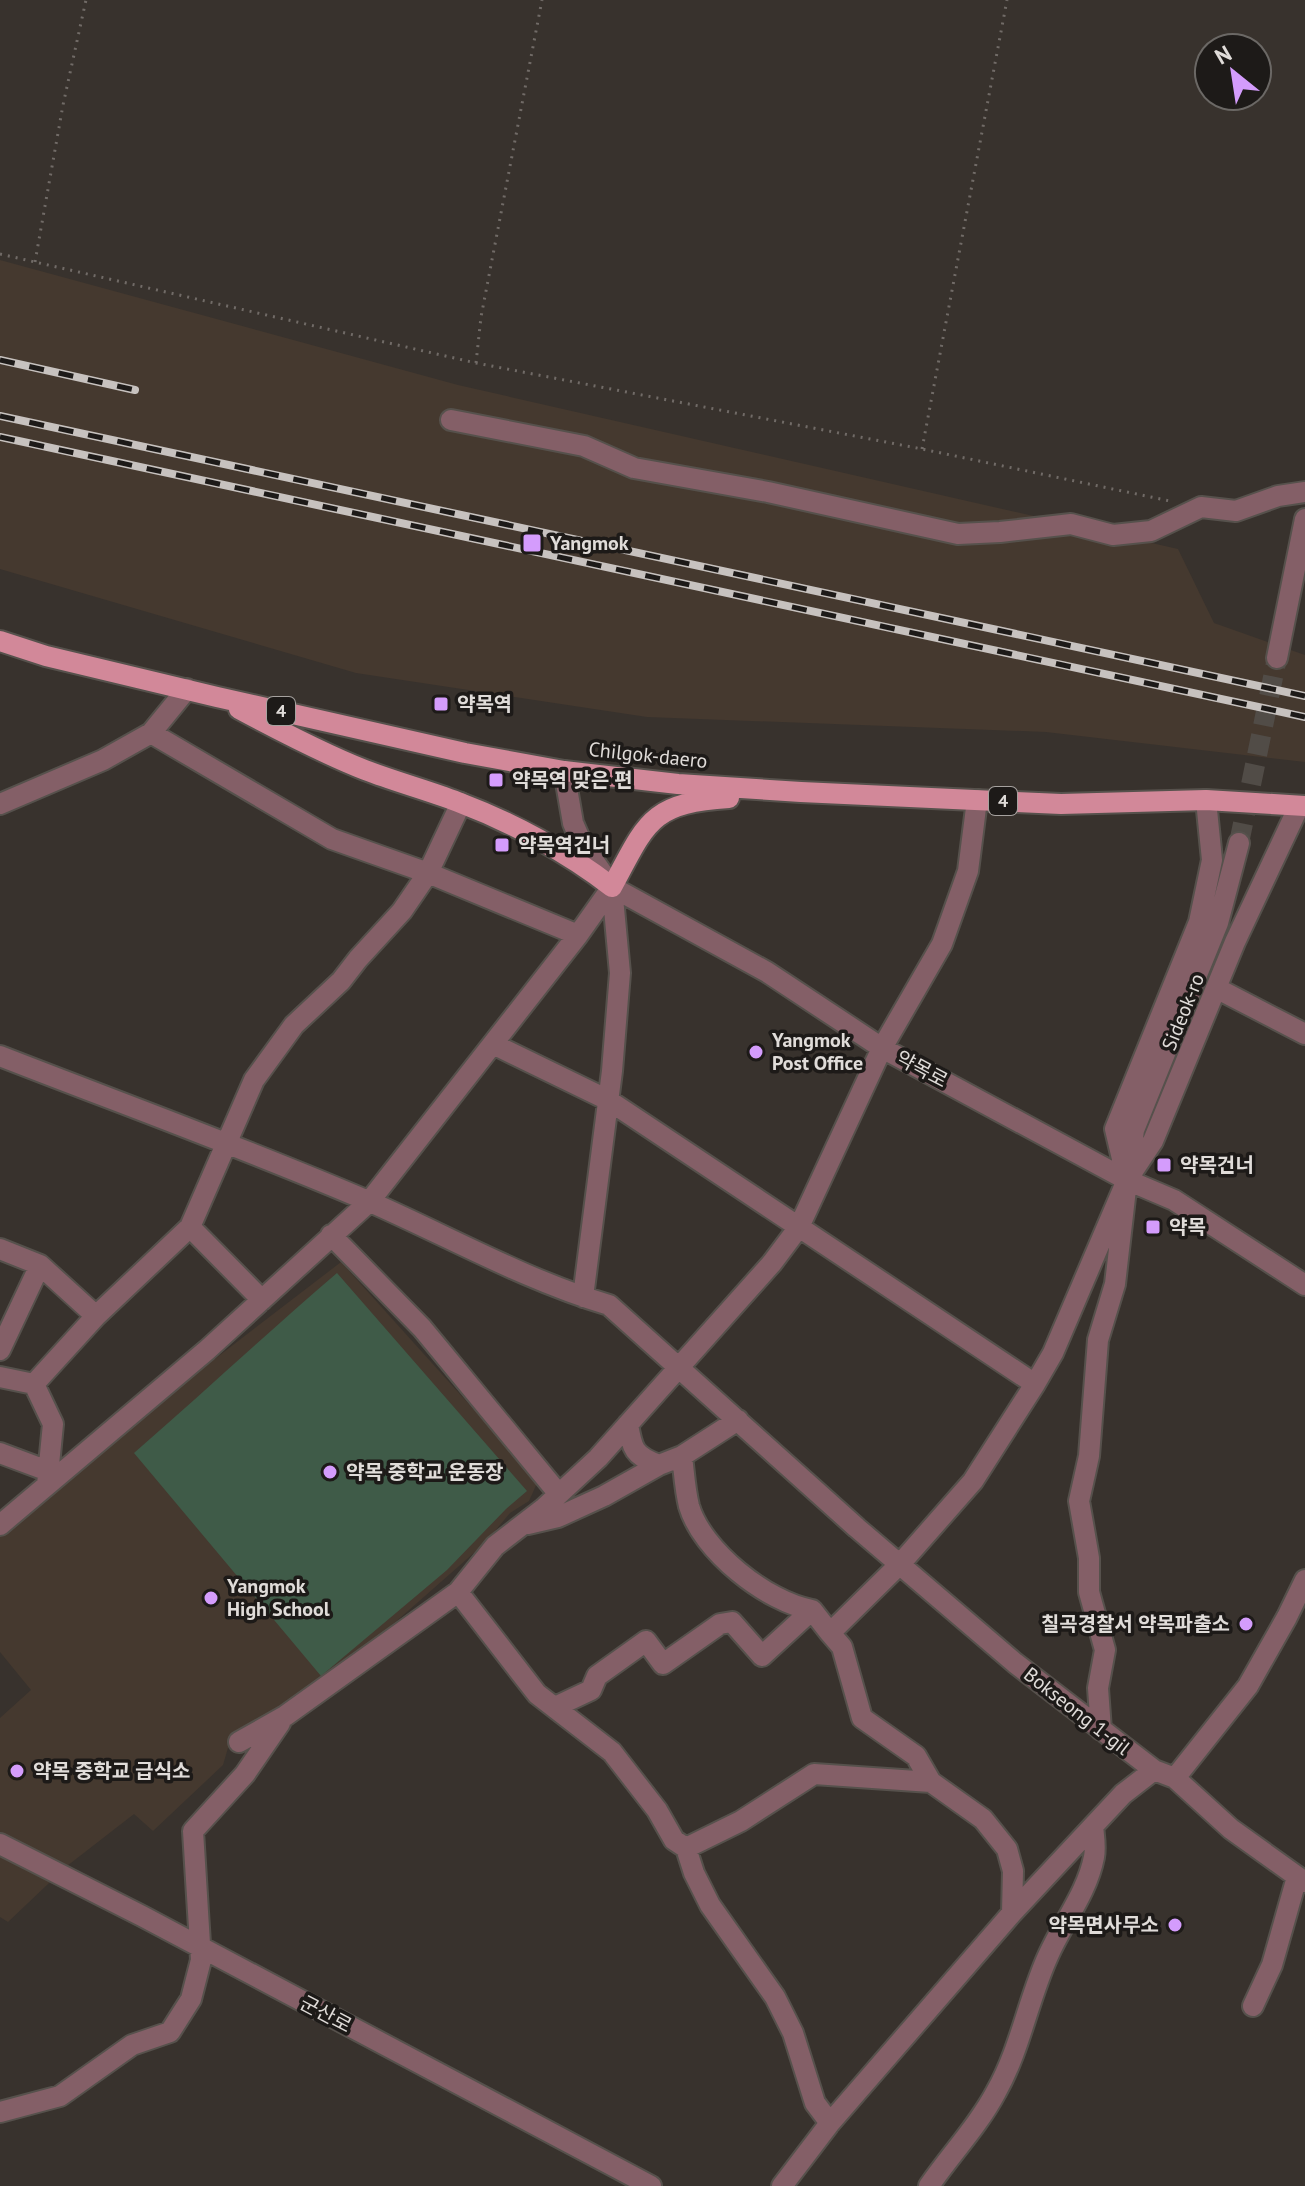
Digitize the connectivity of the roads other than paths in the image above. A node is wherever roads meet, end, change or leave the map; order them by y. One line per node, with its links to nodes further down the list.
1 (451, 420): 2 (street)
2 (1305, 492)
3 (1305, 519): 5 (street)
4 (0, 641): 6 (main road, Chilgok-daero / 4)
5 (1277, 658)
6 (187, 689): 7 (main road, Chilgok-daero / 4); 8 (street)
7 (217, 697): 9 (main road, Chilgok-daero / 4); 13 (main road)
8 (151, 733): 14 (street); 18 (street)
9 (564, 771): 10 (main road, Chilgok-daero / 4); 19 (street, 약목로)
10 (801, 792): 11 (main road, Chilgok-daero / 4); 19 (main road)
11 (977, 800): 12 (main road, Chilgok-daero / 4); 24 (street)
12 (1206, 800): 15 (main road, Chilgok-daero / 4); 28 (street)
13 (461, 803): 18 (street); 19 (main road)
14 (0, 804)
15 (1302, 806): 16 (street)
16 (1296, 835): 21 (street)
17 (1239, 843): 28 (street, Sideok-ro)
18 (428, 873): 20 (street); 27 (street)
19 (612, 887): 20 (street); 24 (street, 약목로); 26 (street)
20 (578, 935): 23 (street)
21 (1216, 988): 22 (street); 28 (street)
22 (1305, 1034)
23 (493, 1044): 26 (street); 29 (street)
24 (882, 1048): 28 (street, 약목로); 31 (street)
25 (0, 1056): 27 (street, Bokseong 1-gil)
26 (608, 1100): 31 (street); 36 (street)
27 (226, 1144): 29 (street, Bokseong 1-gil); 30 (street)
28 (1127, 1180): 35 (street, 약목로); 43 (street); 61 (street)
29 (369, 1202): 32 (street); 36 (street, Bokseong 1-gil)
30 (190, 1227): 37 (street); 38 (street)
31 (799, 1227): 40 (street); 43 (street)
32 (331, 1235): 37 (street); 50 (street)
33 (0, 1249): 34 (street)
34 (40, 1265): 38 (street); 39 (street)
35 (1305, 1285)
36 (583, 1297): 40 (street, Bokseong 1-gil)
37 (262, 1300): 49 (street)
38 (96, 1316): 42 (street)
39 (0, 1350)
40 (679, 1368): 44 (street, Bokseong 1-gil); 45 (street)
41 (0, 1377): 42 (street)
42 (34, 1384): 49 (street)
43 (1035, 1384): 53 (street)
44 (738, 1420): 47 (street); 53 (street, Bokseong 1-gil)
45 (628, 1424): 48 (street); 50 (street)
46 (0, 1453): 49 (street)
47 (682, 1456): 48 (street); 56 (street)
48 (659, 1465): 52 (street)
49 (48, 1478): 51 (street)
50 (558, 1493): 52 (street)
51 (0, 1525)
52 (521, 1526): 55 (street)
53 (901, 1563): 58 (street); 61 (street, Bokseong 1-gil)
54 (1305, 1580): 57 (street)
55 (458, 1592): 59 (street); 60 (street)
56 (812, 1610): 58 (street); 59 (street)
57 (1296, 1622): 64 (street)
58 (830, 1633): 65 (street)
59 (555, 1707): 68 (street)
60 (285, 1716): 62 (street); 71 (street)
61 (1101, 1730): 63 (street, Bokseong 1-gil)
62 (239, 1742)
63 (1154, 1770): 64 (street, Bokseong 1-gil); 66 (street)
64 (1175, 1778): 69 (street, Bokseong 1-gil)
65 (931, 1782): 68 (street); 70 (street)
66 (1093, 1826): 70 (street); 77 (street)
67 (0, 1844): 71 (street, 군산로)
68 (686, 1848): 74 (street)
69 (1301, 1880): 72 (street)
70 (1012, 1913): 74 (street)
71 (200, 1947): 73 (street); 75 (street, 군산로)
72 (1253, 2006)
73 (0, 2112)
74 (830, 2123): 76 (street)
75 (651, 2186)
76 (782, 2186)
77 (929, 2186)

